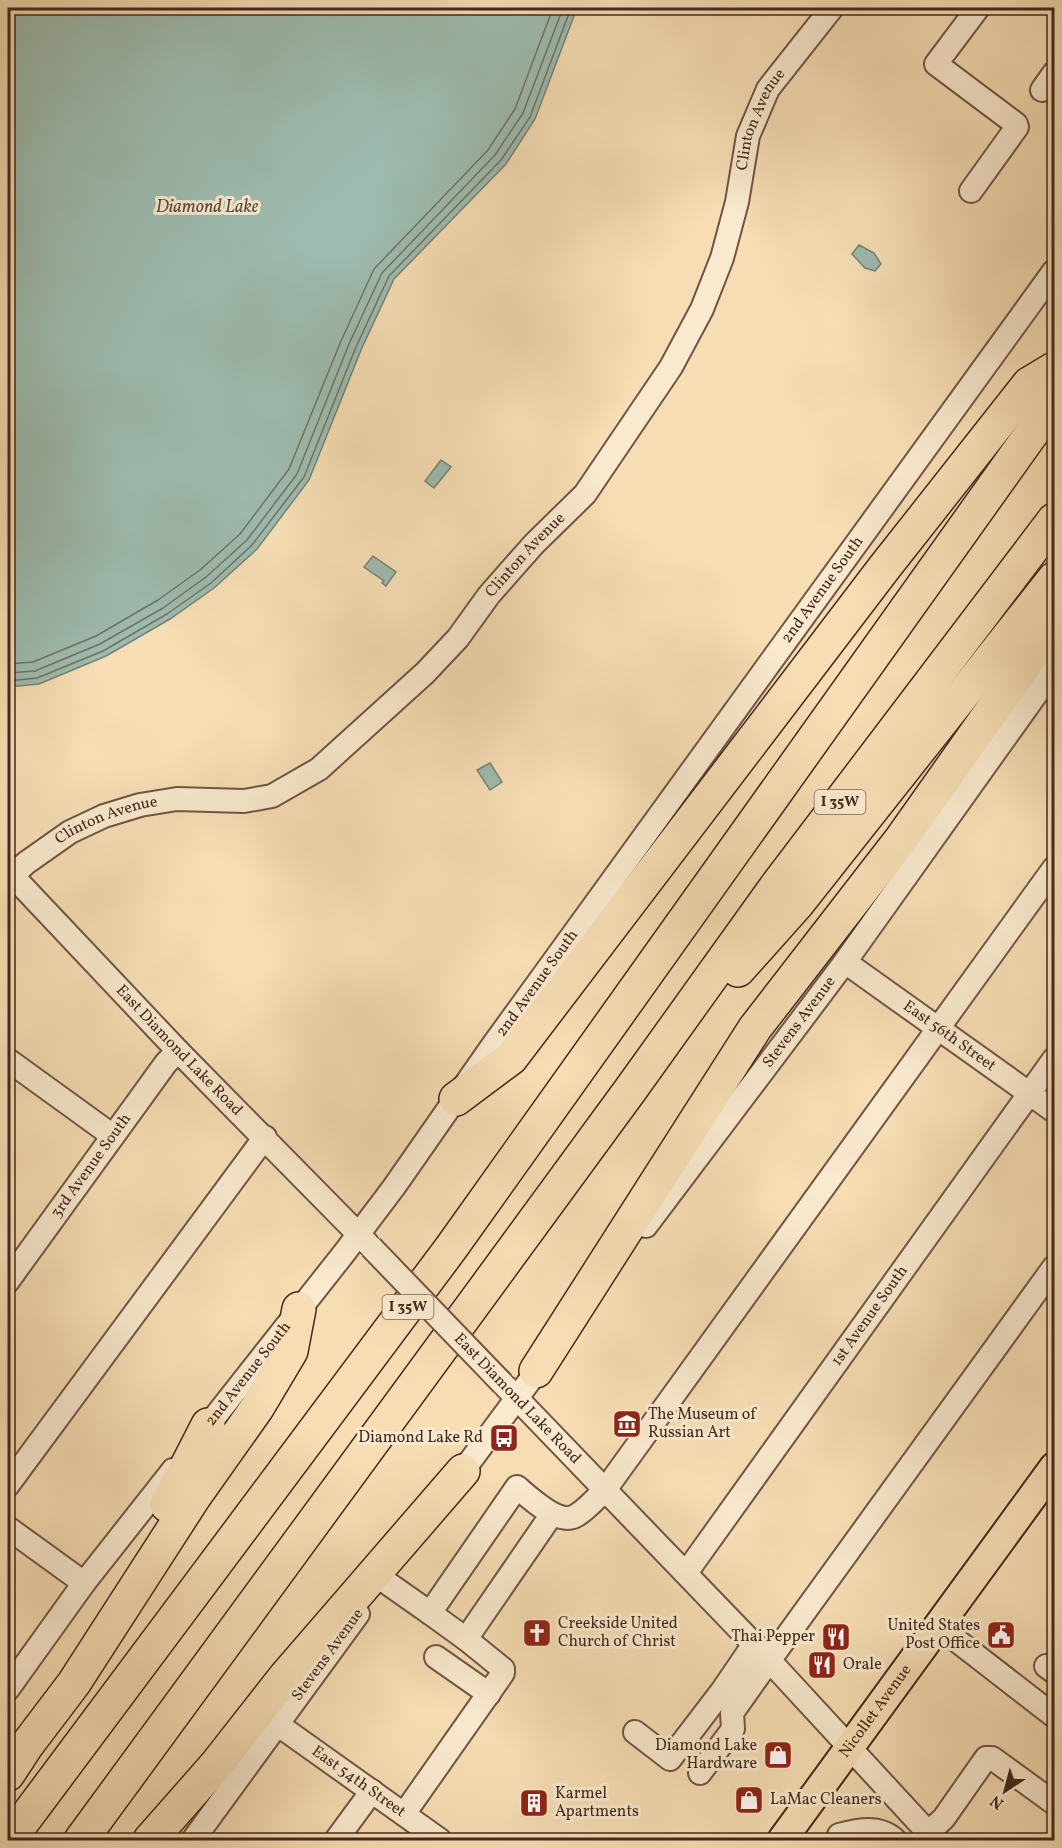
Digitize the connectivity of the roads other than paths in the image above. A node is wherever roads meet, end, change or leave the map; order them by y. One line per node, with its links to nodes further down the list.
1 (832, 8): 12 (street, Clinton Avenue)
2 (978, 8): 3 (street)
3 (971, 191)
4 (1054, 271): 20 (street, 2nd Avenue South)
5 (1054, 369): 20 (highway)
6 (1054, 402): 58 (highway, I 35W)
7 (1054, 520): 18 (highway, I 35W)
8 (1054, 579): 18 (highway)
9 (1054, 623): 28 (highway)
10 (1054, 669): 13 (street, Stevens Avenue)
11 (1054, 868): 14 (street)
12 (9, 875): 15 (street, East Diamond Lake Road)
13 (845, 962): 14 (street, East 56th Street); 28 (street, Stevens Avenue)
14 (938, 1028): 19 (street, East 56th Street); 34 (street)
15 (178, 1051): 22 (street, 3rd Avenue South); 23 (street, East Diamond Lake Road)
16 (1054, 1059): 19 (street, 1st Avenue South)
17 (10, 1068): 22 (street)
18 (631, 1089): 59 (highway, I 35W)
19 (1029, 1093): 21 (street, East 56th Street); 37 (street, 1st Avenue South)
20 (456, 1099): 24 (street, 2nd Avenue South)
21 (1054, 1111)
22 (113, 1136): 26 (street, 3rd Avenue South)
23 (265, 1137): 24 (street, East Diamond Lake Road); 33 (street)
24 (365, 1240): 27 (street, 2nd Avenue South); 29 (street, East Diamond Lake Road, bridge)
25 (1054, 1267): 43 (street)
26 (8, 1281)
27 (299, 1309): 30 (street, 2nd Avenue South); 50 (highway)
28 (536, 1371): 29 (street, Stevens Avenue)
29 (510, 1391): 32 (street, Stevens Avenue); 34 (street, East Diamond Lake Road)
30 (208, 1425): 39 (street, 2nd Avenue South); 50 (highway)
31 (1054, 1467): 41 (main road, Nicollet Avenue)
32 (463, 1471): 38 (street, Stevens Avenue); 60 (highway)
33 (8, 1485)
34 (605, 1490): 35 (street); 37 (street, East Diamond Lake Road)
35 (552, 1514): 40 (street); 42 (street)
36 (8, 1528): 39 (street)
37 (686, 1573): 43 (street, East Diamond Lake Road)
38 (383, 1580): 40 (street); 48 (street, Stevens Avenue)
39 (84, 1583): 45 (street, 2nd Avenue South)
40 (429, 1613): 42 (street)
41 (938, 1626): 47 (street); 51 (main road, Nicollet Avenue)
42 (466, 1639): 46 (street)
43 (762, 1652): 49 (street); 51 (street, East Diamond Lake Road); 52 (street)
44 (436, 1657): 46 (street)
45 (8, 1689)
46 (489, 1694): 56 (street)
47 (1054, 1716)
48 (277, 1724): 54 (street, East 54th Street); 61 (street, Stevens Avenue)
49 (635, 1732)
50 (27, 1745): 53 (highway)
51 (850, 1747): 57 (street, East Diamond Lake Road); 64 (main road, Nicollet Avenue)
52 (700, 1773)
53 (8, 1774)
54 (372, 1791): 56 (street, East 54th Street); 62 (street)
55 (1054, 1803): 57 (street)
56 (404, 1814): 63 (street, East 54th Street)
57 (931, 1837)
58 (9, 1840)
59 (81, 1840)
60 (150, 1840)
61 (193, 1840)
62 (336, 1840)
63 (440, 1840)
64 (782, 1840)
65 (839, 1840): 66 (street)
66 (895, 1840)

